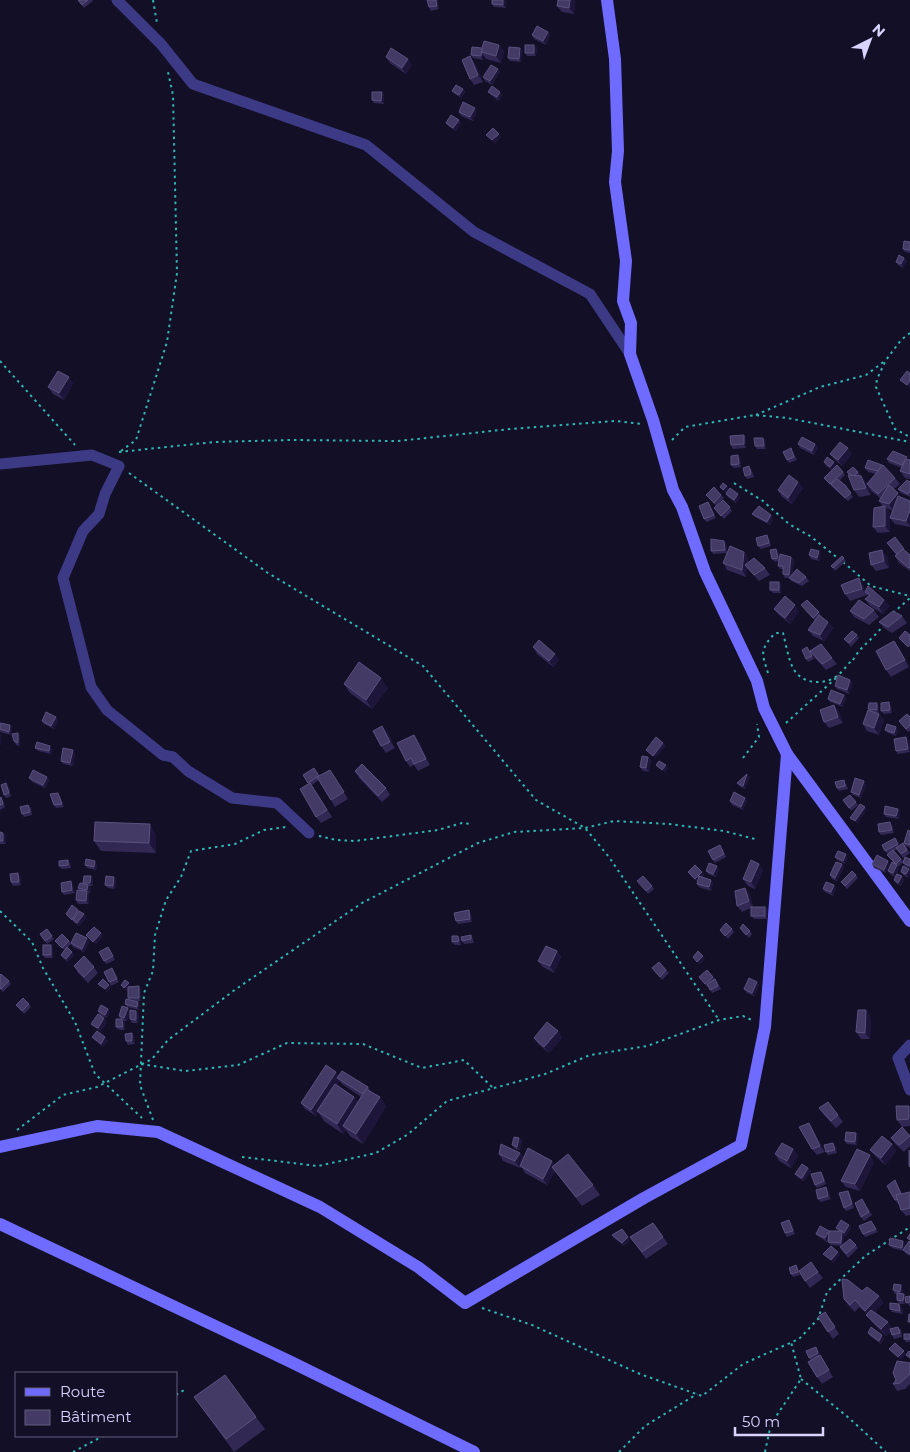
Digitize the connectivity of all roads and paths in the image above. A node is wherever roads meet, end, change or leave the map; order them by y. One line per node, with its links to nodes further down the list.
1 (116, 0): 4 (street)
2 (153, 0): 4 (path)
3 (607, 0): 7 (main road)
4 (161, 44): 7 (street)
5 (167, 69): 11 (path)
6 (910, 332): 8 (path)
7 (630, 354): 21 (main road)
8 (886, 360): 10 (path); 12 (path)
9 (0, 361): 15 (path)
10 (755, 415): 13 (path); 14 (path)
11 (643, 424)
12 (910, 437)
13 (910, 442)
14 (671, 446)
15 (92, 455): 16 (street); 17 (street)
16 (0, 464)
17 (119, 466): 25 (path); 26 (street)
18 (734, 483): 19 (path)
19 (910, 597): 20 (path)
20 (854, 659): 21 (path); 22 (path)
21 (757, 681): 22 (main road)
22 (776, 731): 23 (main road)
23 (787, 754): 29 (main road); 31 (main road)
24 (470, 824): 26 (path)
25 (584, 828): 27 (path); 30 (path); 33 (path)
26 (310, 833): 33 (path)
27 (754, 839)
28 (0, 911): 34 (path)
29 (910, 921)
30 (719, 1020): 31 (path); 35 (path)
31 (764, 1027): 43 (main road)
32 (910, 1045): 36 (street)
33 (141, 1064): 34 (path); 35 (path); 38 (path)
34 (104, 1083): 37 (path); 38 (path)
35 (494, 1089): 40 (path)
36 (910, 1090)
37 (15, 1132)
38 (158, 1132): 39 (main road); 43 (main road)
39 (0, 1147)
40 (235, 1157)
41 (0, 1224): 51 (main road)
42 (910, 1227): 44 (path)
43 (466, 1302): 48 (path)
44 (791, 1342): 45 (path); 48 (path)
45 (801, 1379): 53 (path); 54 (path)
46 (184, 1390): 47 (path)
47 (178, 1394)
48 (697, 1394): 52 (path)
49 (101, 1437): 50 (path)
50 (73, 1452)
51 (474, 1452)
52 (619, 1452)
53 (765, 1452)
54 (886, 1452)

